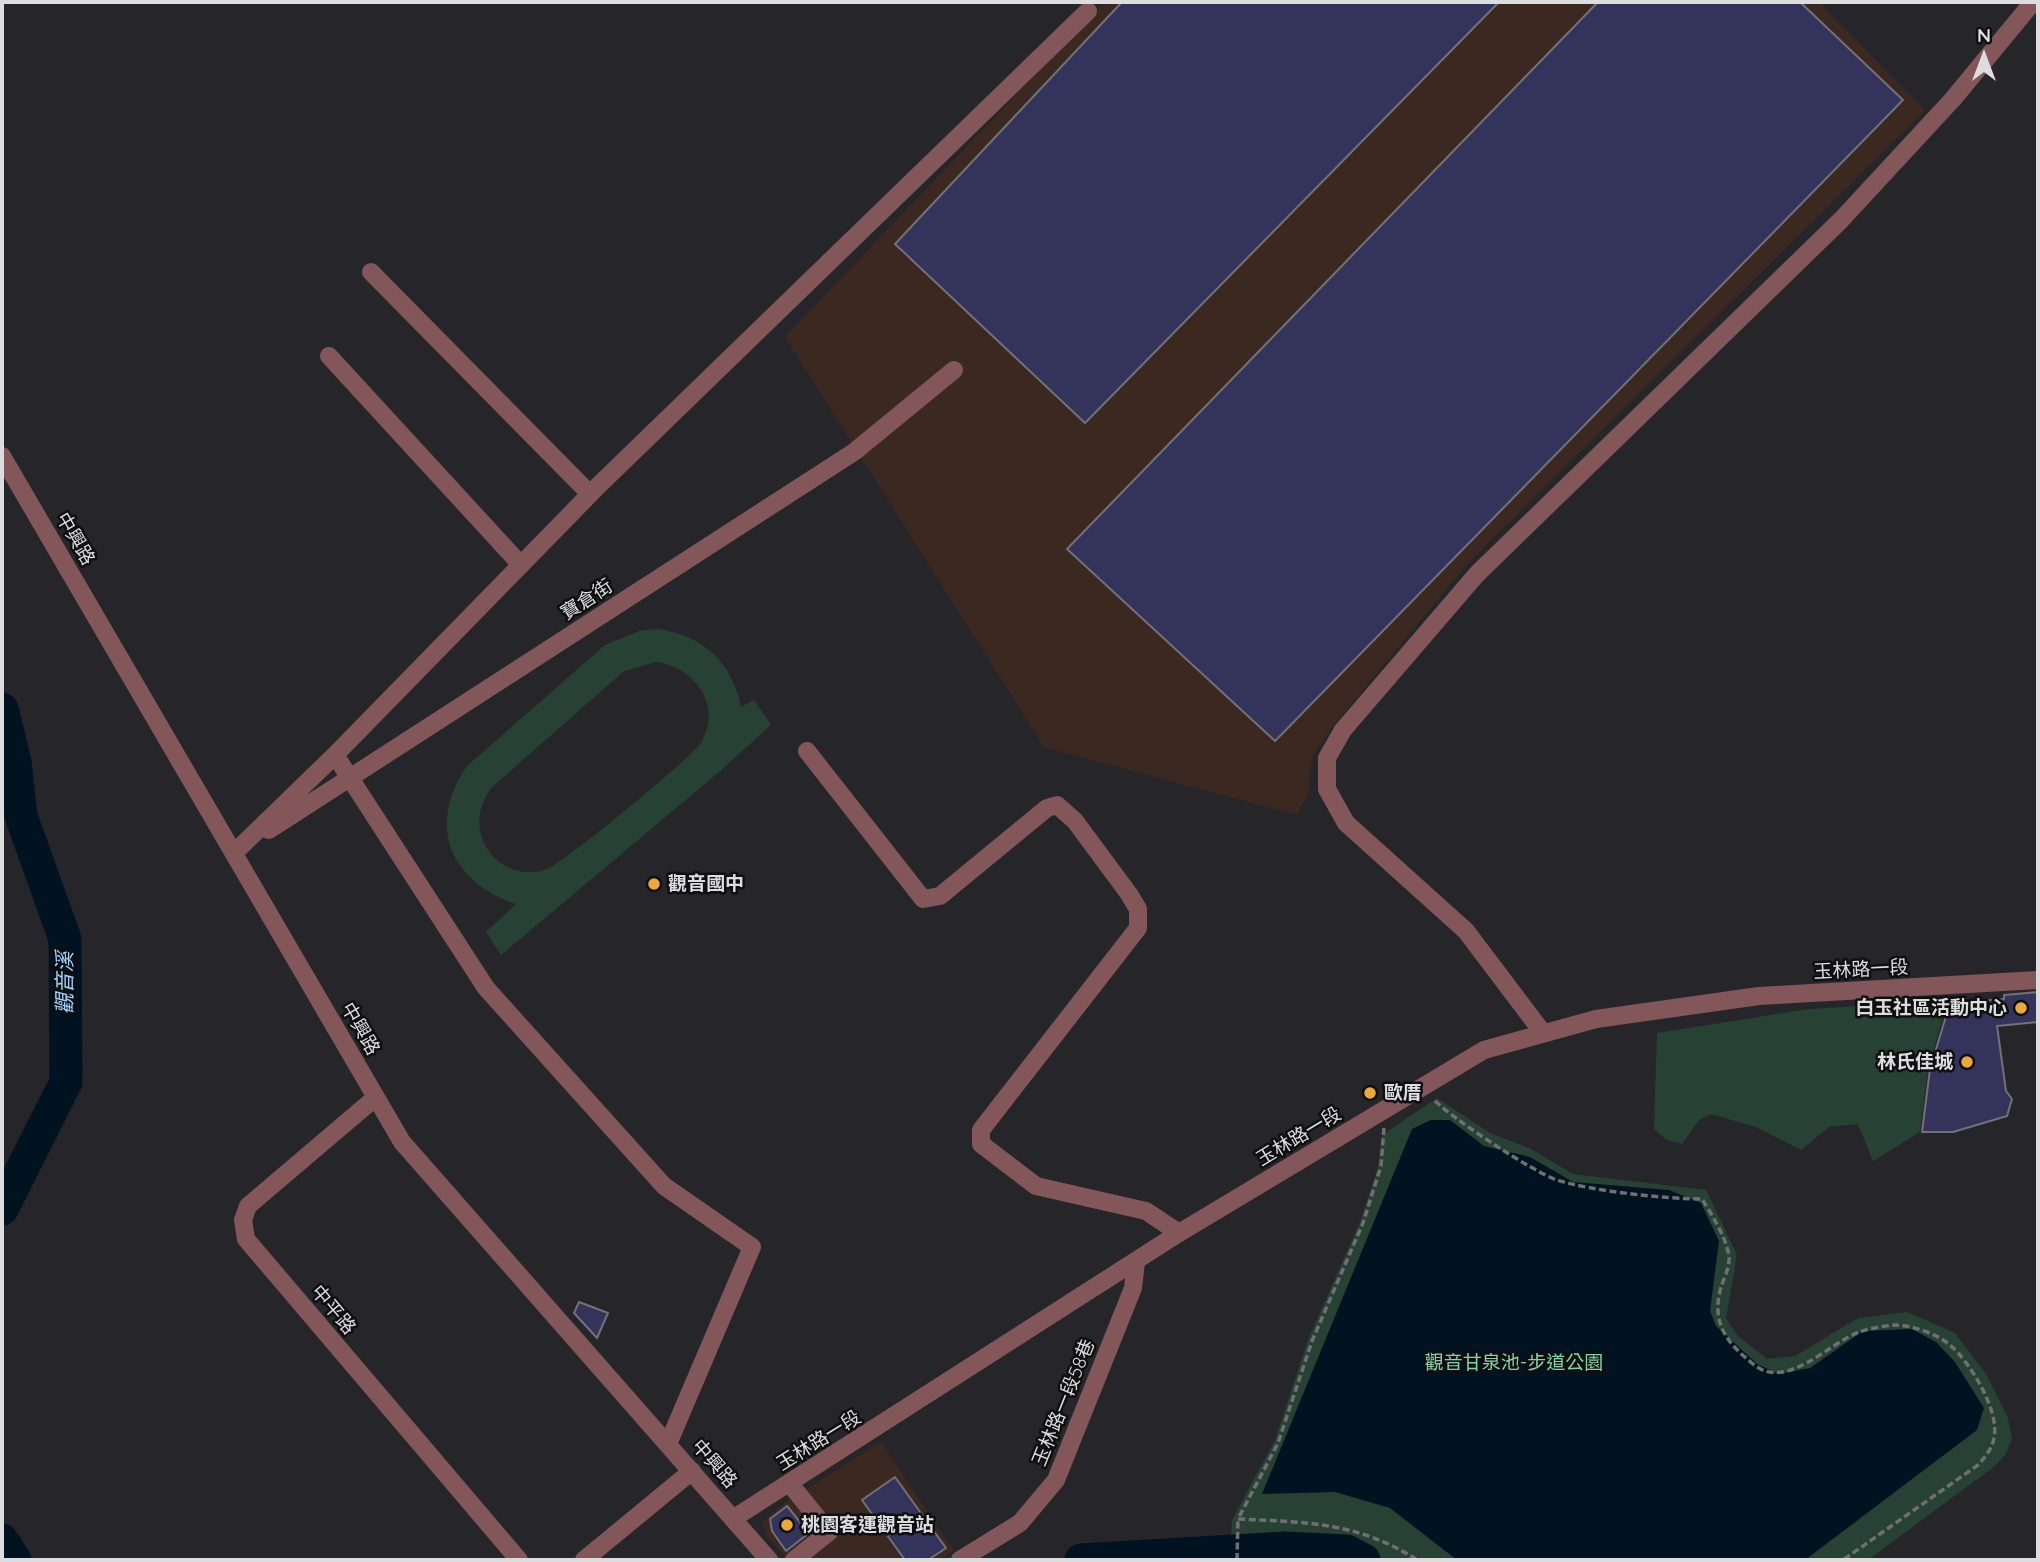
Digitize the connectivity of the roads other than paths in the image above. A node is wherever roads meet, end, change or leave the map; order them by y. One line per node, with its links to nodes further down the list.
1 (2033, 2): 14 (street)
2 (1087, 11): 7 (street)
3 (371, 272): 7 (street)
4 (329, 356): 8 (street)
5 (954, 370): 11 (street, 寶倉街)
6 (2, 456): 12 (street, 中興路)
7 (590, 494): 8 (street)
8 (521, 565): 10 (street)
9 (807, 751): 16 (street)
10 (335, 755): 11 (street); 12 (street)
11 (350, 778): 12 (street, 寶倉街); 18 (street)
12 (234, 853): 15 (street, 中興路)
13 (2038, 981): 14 (street, 玉林路一段)
14 (1543, 1033): 16 (street, 玉林路一段)
15 (375, 1098): 18 (street, 中興路); 22 (street, 中平路)
16 (1179, 1233): 17 (street, 玉林路一段)
17 (1136, 1262): 20 (street, 玉林路一段); 26 (street, 玉林路一段58巷)
18 (668, 1444): 19 (street, 中興路)
19 (692, 1471): 21 (street, 中興路); 23 (street)
20 (790, 1484): 21 (street, 玉林路一段); 25 (street)
21 (734, 1518): 24 (street, 中興路)
22 (519, 1560)
23 (584, 1560)
24 (769, 1560)
25 (794, 1560)
26 (960, 1560)

